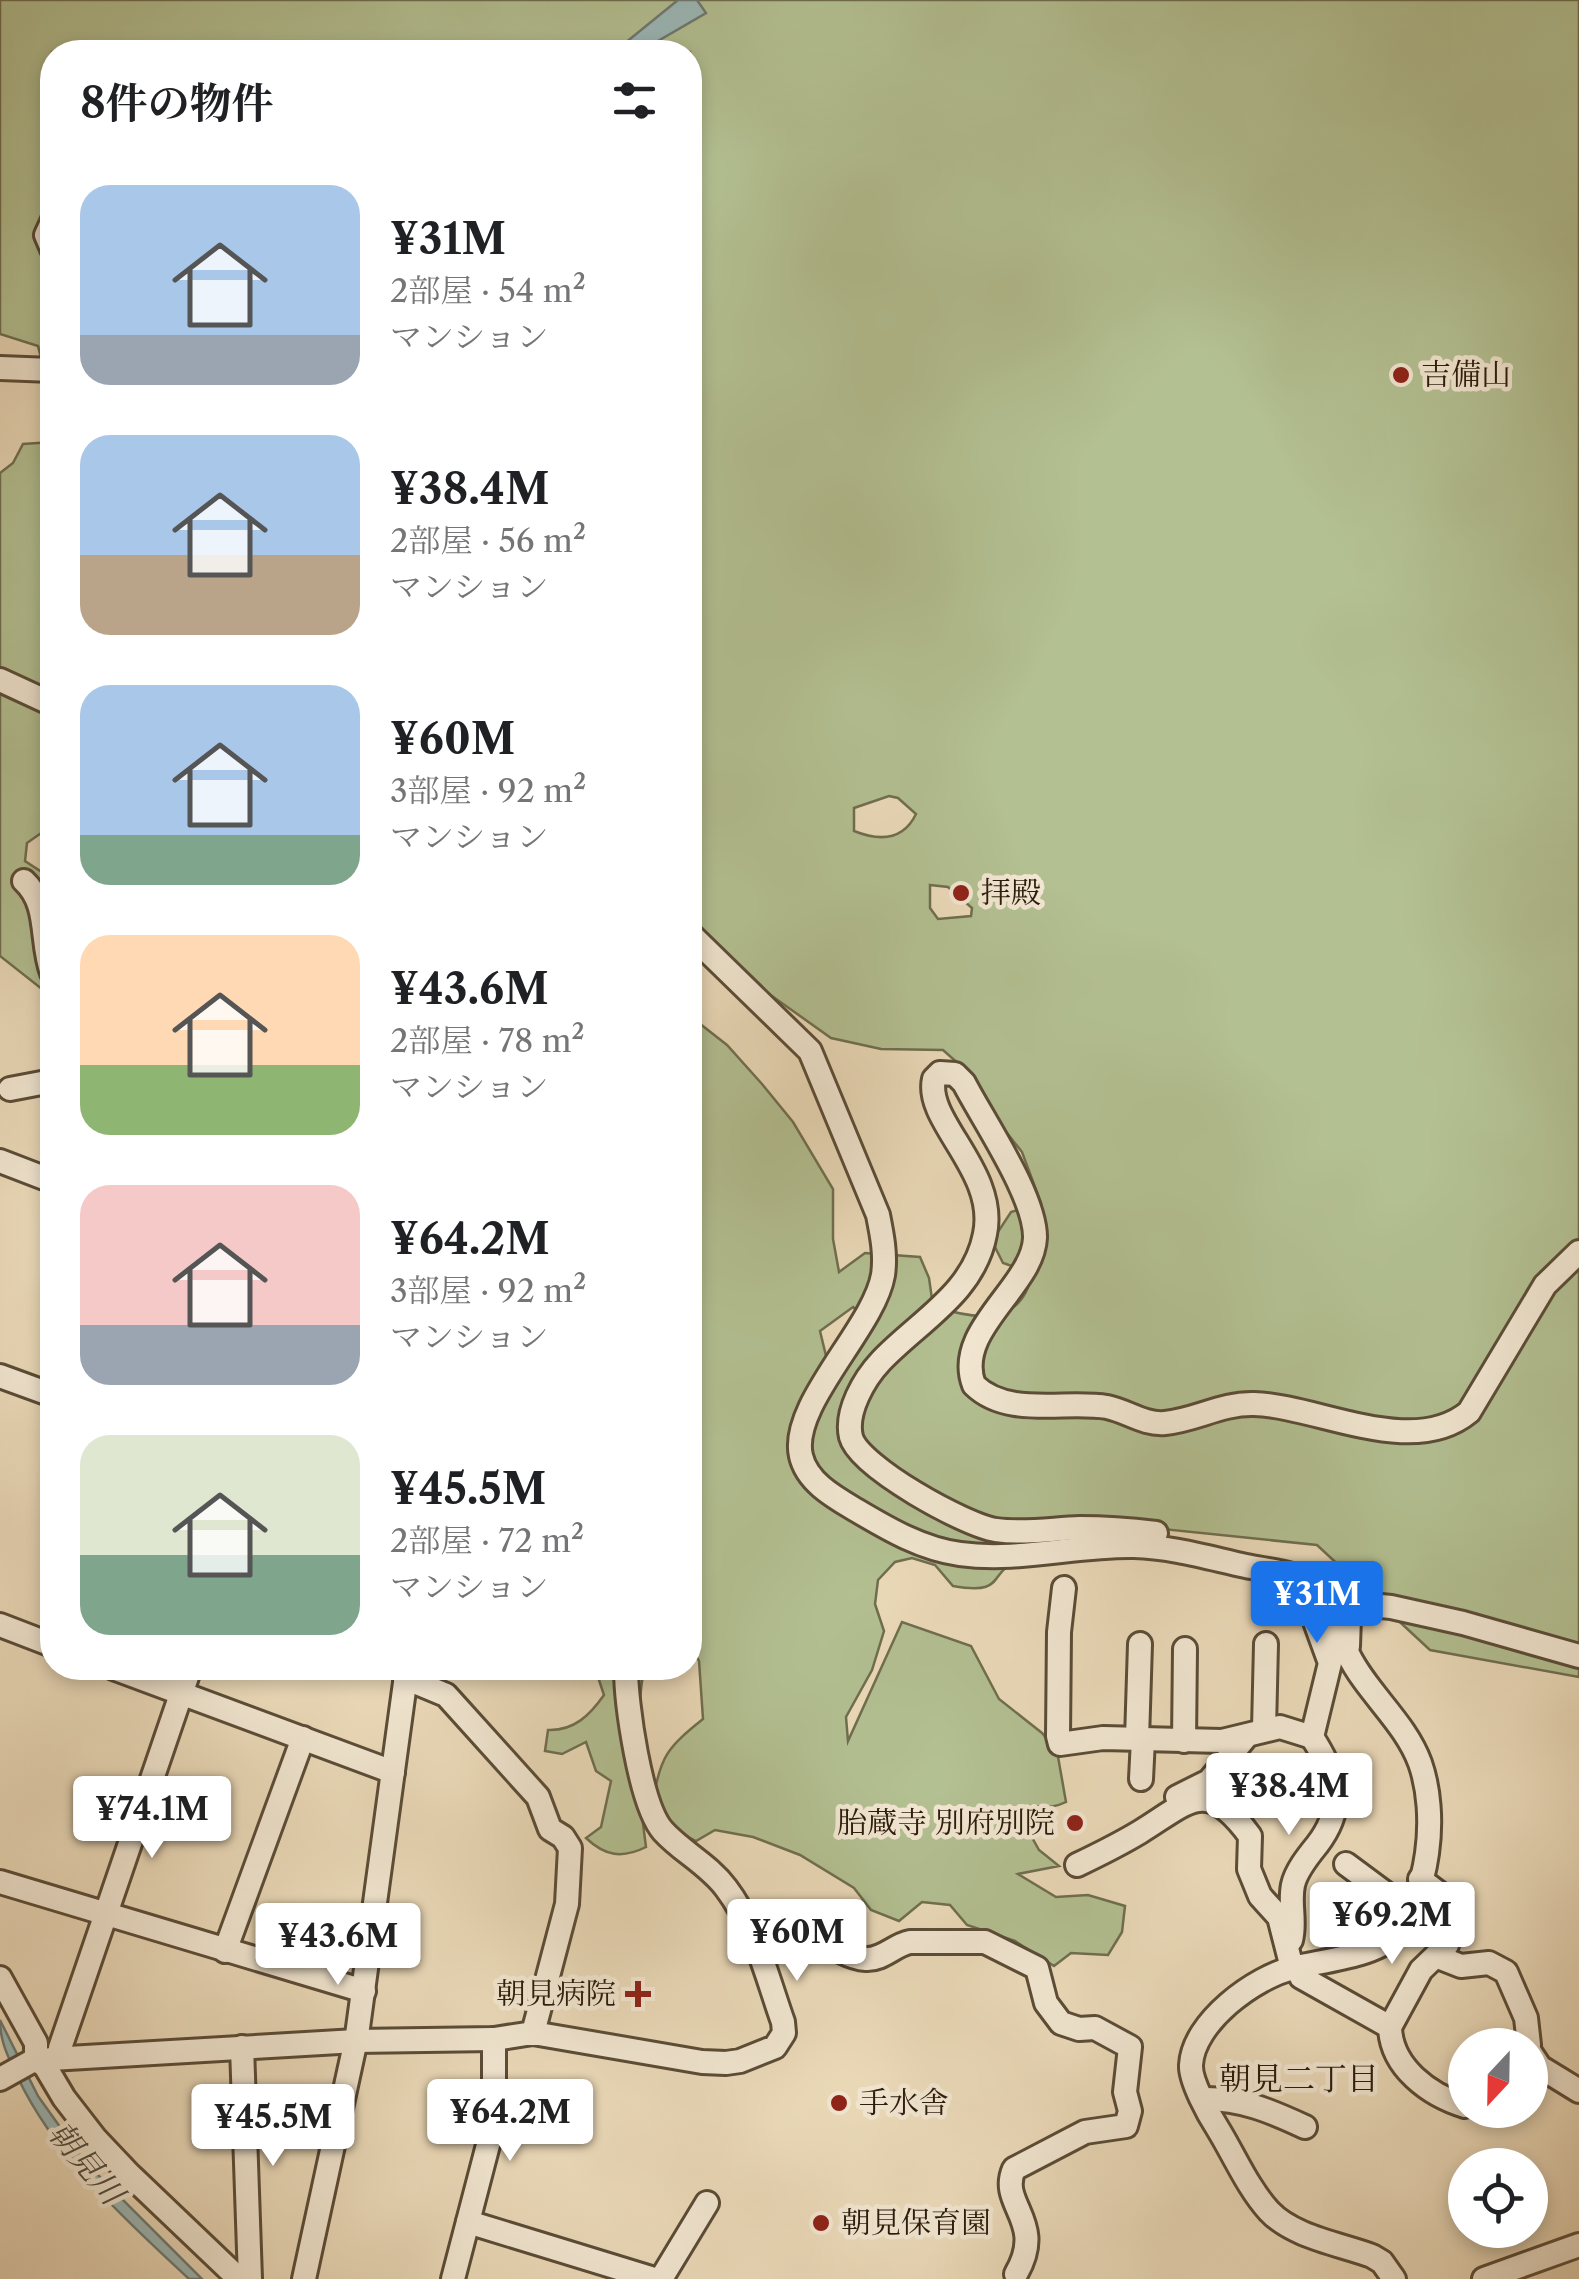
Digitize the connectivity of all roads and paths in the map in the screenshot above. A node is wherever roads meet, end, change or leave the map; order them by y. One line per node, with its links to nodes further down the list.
1 (0, 368): 2 (street)
2 (40, 370)
3 (0, 680): 4 (street)
4 (40, 698)
5 (24, 881): 6 (street)
6 (40, 906)
7 (702, 946): 15 (street)
8 (40, 1083): 9 (street)
9 (10, 1089)
10 (0, 1160): 11 (street)
11 (40, 1176)
12 (1579, 1252): 15 (street)
13 (0, 1376): 14 (street)
14 (40, 1391)
15 (1286, 1573): 16 (street)
16 (1309, 1584): 23 (street); 32 (street)
17 (1064, 1588): 34 (street)
18 (0, 1625): 19 (street)
19 (40, 1640)
20 (1140, 1644): 34 (street)
21 (1266, 1644): 31 (street)
22 (1185, 1649): 35 (street)
23 (1348, 1655): 24 (street); 41 (street)
24 (1579, 1656)
25 (146, 1680): 30 (street)
26 (186, 1680): 30 (street)
27 (405, 1680): 36 (street)
28 (419, 1680): 53 (street)
29 (627, 1680): 45 (street)
30 (181, 1693): 33 (street); 44 (street)
31 (1254, 1734): 32 (street); 35 (street); 38 (street)
32 (1312, 1736): 48 (street)
33 (303, 1738): 36 (street); 46 (street)
34 (1140, 1739): 35 (street); 37 (street)
35 (1184, 1741)
36 (393, 1772): 50 (street)
37 (1141, 1779)
38 (1173, 1809): 40 (street); 48 (street)
39 (1346, 1864): 43 (street)
40 (1077, 1865)
41 (1420, 1880): 43 (street); 47 (street)
42 (0, 1882): 44 (street)
43 (1408, 1910): 48 (street)
44 (106, 1916): 46 (street); 57 (street)
45 (746, 1923): 53 (street); 67 (street)
46 (225, 1952): 50 (street)
47 (1438, 1957): 51 (street); 52 (street)
48 (1292, 1960): 51 (street); 61 (street)
49 (0, 1977): 57 (street)
50 (364, 1992): 55 (street)
51 (1390, 2026): 62 (street)
52 (1527, 2028)
53 (533, 2033): 54 (street)
54 (494, 2039): 55 (street); 65 (street)
55 (356, 2041): 56 (street); 70 (street)
56 (242, 2047): 57 (street); 69 (street)
57 (52, 2058): 59 (street); 68 (street)
58 (1548, 2072): 60 (street)
59 (0, 2079)
60 (1579, 2092)
61 (1202, 2098): 63 (street); 73 (street)
62 (1448, 2099)
63 (1305, 2127)
64 (707, 2203): 72 (street)
65 (468, 2222): 71 (street); 72 (street)
66 (1579, 2245): 74 (street)
67 (1016, 2274)
68 (239, 2279)
69 (250, 2279)
70 (303, 2279)
71 (452, 2279)
72 (658, 2279)
73 (1394, 2279)
74 (1484, 2279)

